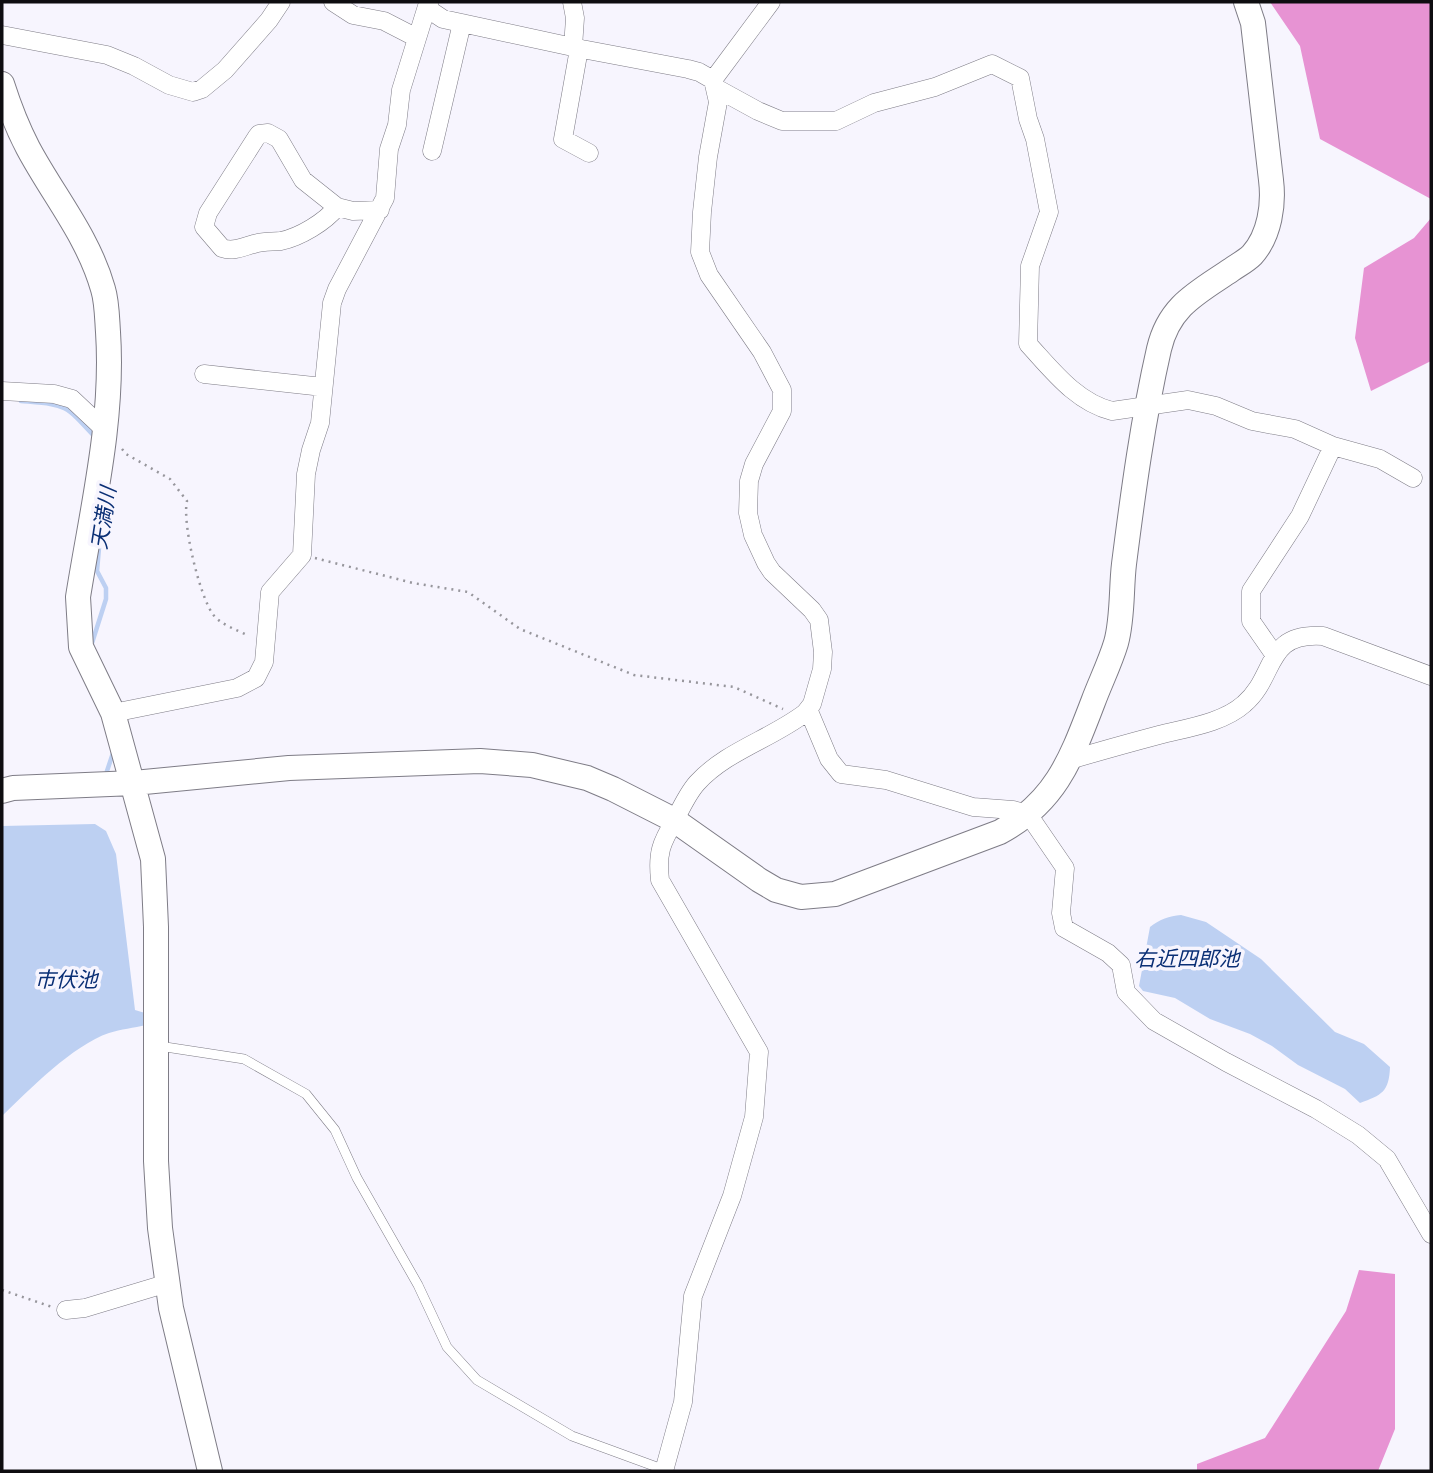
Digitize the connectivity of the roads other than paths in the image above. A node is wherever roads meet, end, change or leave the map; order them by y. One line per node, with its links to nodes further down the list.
1 (281, 2): 8 (street)
2 (333, 2): 9 (street)
3 (428, 2): 7 (street); 9 (street)
4 (572, 2): 10 (street)
5 (771, 2): 12 (street)
6 (1246, 2): 20 (street)
7 (462, 23): 10 (street); 13 (street)
8 (2, 35)
9 (417, 38): 16 (street)
10 (576, 48): 12 (street); 14 (street)
11 (2, 84): 21 (street)
12 (714, 84): 20 (street); 27 (street)
13 (432, 150)
14 (589, 153)
15 (337, 207): 15 (street); 16 (street)
16 (380, 210): 18 (street)
17 (204, 374): 18 (street)
18 (323, 387): 26 (street)
19 (2, 391): 21 (street)
20 (1149, 405): 22 (street); 28 (street)
21 (105, 430): 26 (street)
22 (1333, 446): 23 (street); 24 (street)
23 (1413, 478)
24 (1274, 654): 25 (street); 28 (street)
25 (1431, 676)
26 (113, 713): 29 (street)
27 (804, 713): 31 (street); 32 (street)
28 (1070, 760): 31 (street)
29 (134, 783): 30 (street); 32 (street); 33 (street)
30 (2, 791)
31 (1028, 814): 32 (street); 34 (street)
32 (674, 820): 38 (street)
33 (156, 1045): 35 (street); 38 (lane)
34 (1431, 1234)
35 (168, 1283): 36 (street); 37 (street)
36 (66, 1310)
37 (210, 1471)
38 (665, 1471)

